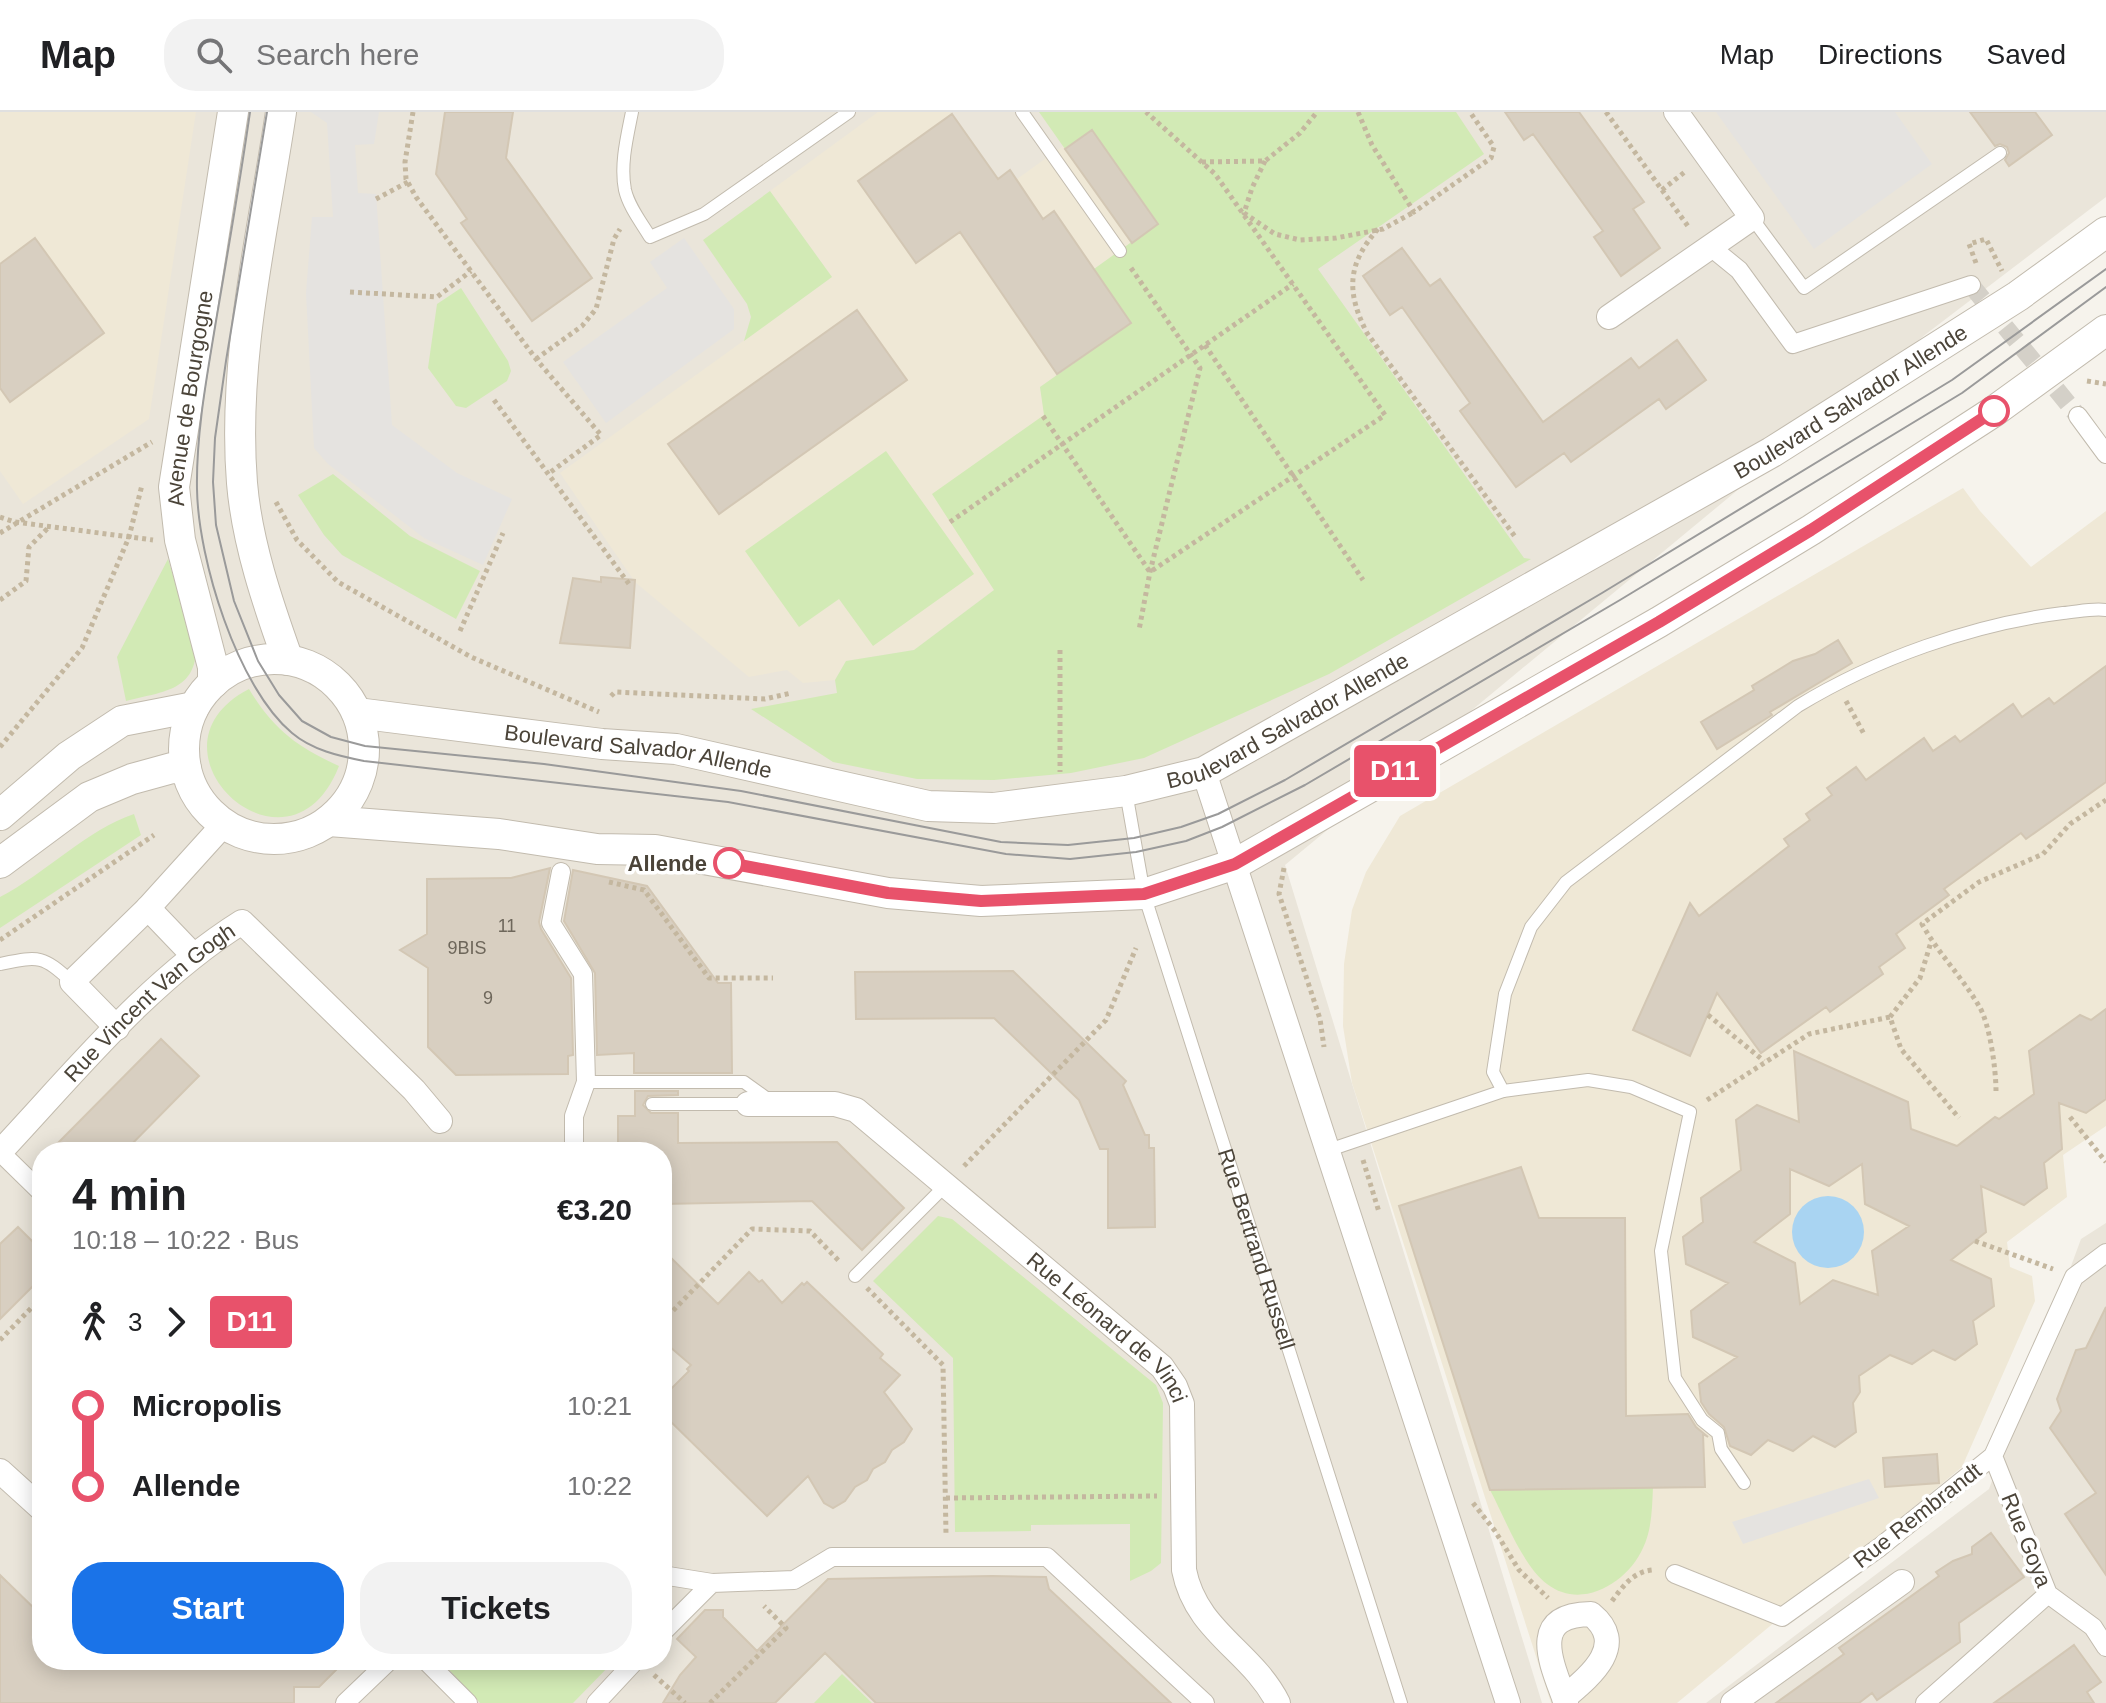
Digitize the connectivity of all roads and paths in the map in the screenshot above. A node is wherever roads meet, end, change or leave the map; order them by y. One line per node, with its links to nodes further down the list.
1 (233, 112): 64 (street, Avenue de Bourgogne)
2 (281, 112): 63 (street)
3 (413, 112): 16 (path)
4 (632, 112): 18 (lane)
5 (849, 112): 18 (lane)
6 (1022, 112): 25 (lane)
7 (1146, 112): 15 (path)
8 (1317, 112): 14 (path)
9 (1358, 112): 19 (path)
10 (1470, 112): 19 (path)
11 (1606, 112): 24 (path)
12 (1676, 112): 21 (street)
13 (2000, 153): 21 (lane)
14 (1265, 161): 15 (path); 20 (path)
15 (1200, 162): 20 (path)
16 (408, 182): 17 (path); 26 (path)
17 (376, 199)
18 (633, 209): 35 (path)
19 (1414, 212): 22 (path)
20 (1244, 213): 22 (path); 29 (path)
21 (1752, 218): 24 (street)
22 (1378, 229): 53 (path)
23 (2106, 232): 74 (street, Boulevard Salvador Allende)
24 (1712, 248): 28 (street); 31 (street)
25 (1120, 251): 34 (path)
26 (471, 271): 30 (path); 35 (path)
27 (2006, 279): 28 (path)
28 (1976, 280)
29 (1293, 284): 33 (path); 43 (path)
30 (350, 292)
31 (1609, 317)
32 (2106, 330): 83 (street)
33 (1205, 345): 34 (path); 43 (path)
34 (1191, 354): 39 (path); 55 (path)
35 (536, 359): 42 (path)
36 (494, 400): 42 (path)
37 (1043, 416): 39 (path)
38 (2078, 416): 40 (street)
39 (1062, 444): 48 (path); 55 (path)
40 (2106, 454)
41 (150, 456): 47 (path)
42 (548, 474): 57 (path)
43 (1293, 477): 55 (path); 56 (path)
44 (143, 483): 52 (path)
45 (275, 500): 70 (path)
46 (0, 517): 47 (path)
47 (15, 522): 49 (path); 50 (path)
48 (950, 522)
49 (49, 526): 52 (path); 58 (path)
50 (0, 533)
51 (503, 533): 61 (path)
52 (129, 537): 54 (path); 72 (path)
53 (1516, 538)
54 (157, 541)
55 (1150, 572): 60 (path)
56 (1363, 580)
57 (629, 584)
58 (0, 600)
59 (2106, 610): 65 (lane)
60 (1139, 630)
61 (460, 631)
62 (1060, 650): 75 (path)
63 (288, 660): 64 (street); 69 (street)
64 (213, 683): 68 (street)
65 (1836, 683): 71 (path); 101 (lane)
66 (791, 693): 67 (path)
67 (611, 696)
68 (194, 707): 73 (street); 78 (street)
69 (357, 713): 76 (street, Boulevard Salvador Allende); 79 (street)
70 (607, 716)
71 (1864, 734)
72 (0, 747)
73 (186, 769): 80 (street); 82 (street)
74 (1204, 772): 76 (street, Boulevard Salvador Allende); 83 (street)
75 (1060, 781)
76 (1126, 791): 85 (lane, Rue Bertrand Russell)
77 (2106, 800): 89 (path)
78 (0, 815)
79 (329, 821): 80 (street); 85 (street)
80 (224, 824): 87 (street)
81 (154, 835): 88 (path)
82 (0, 863)
83 (1235, 864): 85 (street); 112 (street)
84 (561, 872): 93 (path); 100 (street)
85 (1144, 894): 154 (lane, Rue Bertrand Russell)
86 (1279, 894): 98 (path)
87 (148, 908): 91 (street); 94 (street)
88 (0, 940)
89 (1931, 941): 96 (path); 102 (path)
90 (1136, 948): 116 (path)
91 (193, 955): 97 (street, Rue Vincent Van Gogh); 109 (street, Rue Vincent Van Gogh)
92 (0, 964): 94 (lane)
93 (773, 978)
94 (72, 982): 97 (street)
95 (1708, 1015): 99 (path)
96 (1890, 1017): 99 (path); 108 (path)
97 (117, 1028): 113 (street, Rue Vincent Van Gogh)
98 (1325, 1054)
99 (1764, 1061): 106 (path)
100 (586, 1082): 105 (lane); 111 (street)
101 (1503, 1091): 106 (lane); 110 (lane)
102 (1996, 1091)
103 (652, 1104): 104 (lane)
104 (748, 1104): 105 (street, Rue Léonard de Vinci)
105 (775, 1104): 116 (street, Rue Léonard de Vinci)
106 (1690, 1112): 127 (lane)
107 (2070, 1117): 114 (path)
108 (1959, 1118)
109 (440, 1121)
110 (1357, 1140): 112 (lane); 117 (path)
111 (574, 1142)
112 (1326, 1151): 155 (street)
113 (0, 1152): 115 (street)
114 (2106, 1162)
115 (32, 1183)
116 (947, 1184): 120 (lane); 129 (street, Rue Léonard de Vinci)
117 (1381, 1216)
118 (1975, 1241): 121 (path)
119 (2106, 1253): 121 (street, Rue Rembrandt)
120 (855, 1276): 123 (path); 130 (path)
121 (2074, 1277): 125 (street, Rue Rembrandt)
122 (32, 1307): 124 (path)
123 (672, 1312)
124 (0, 1340)
125 (1993, 1456): 133 (street, Rue Rembrandt); 138 (street, Rue Goya)
126 (0, 1471): 131 (street)
127 (1744, 1483)
128 (1468, 1489): 139 (path)
129 (1182, 1496): 130 (path); 153 (street, Rue Léonard de Vinci)
130 (946, 1498): 132 (path)
131 (32, 1500)
132 (946, 1556): 135 (street); 152 (street)
133 (1675, 1574): 139 (path)
134 (672, 1577): 137 (street)
135 (741, 1582): 137 (street); 151 (path)
136 (1902, 1582): 156 (street)
137 (712, 1583): 140 (street)
138 (2048, 1594): 141 (street, Rue Goya); 157 (street)
139 (1582, 1614): 146 (street); 146 (street)
140 (672, 1623)
141 (2106, 1647)
142 (380, 1670): 147 (street)
143 (435, 1670): 148 (street)
144 (627, 1670): 149 (street)
145 (669, 1690): 150 (path)
146 (1565, 1700)
147 (345, 1703)
148 (468, 1703)
149 (596, 1703)
150 (685, 1703)
151 (710, 1703)
152 (1205, 1703)
153 (1278, 1703)
154 (1401, 1703)
155 (1508, 1703)
156 (1733, 1703)
157 (1925, 1703)

